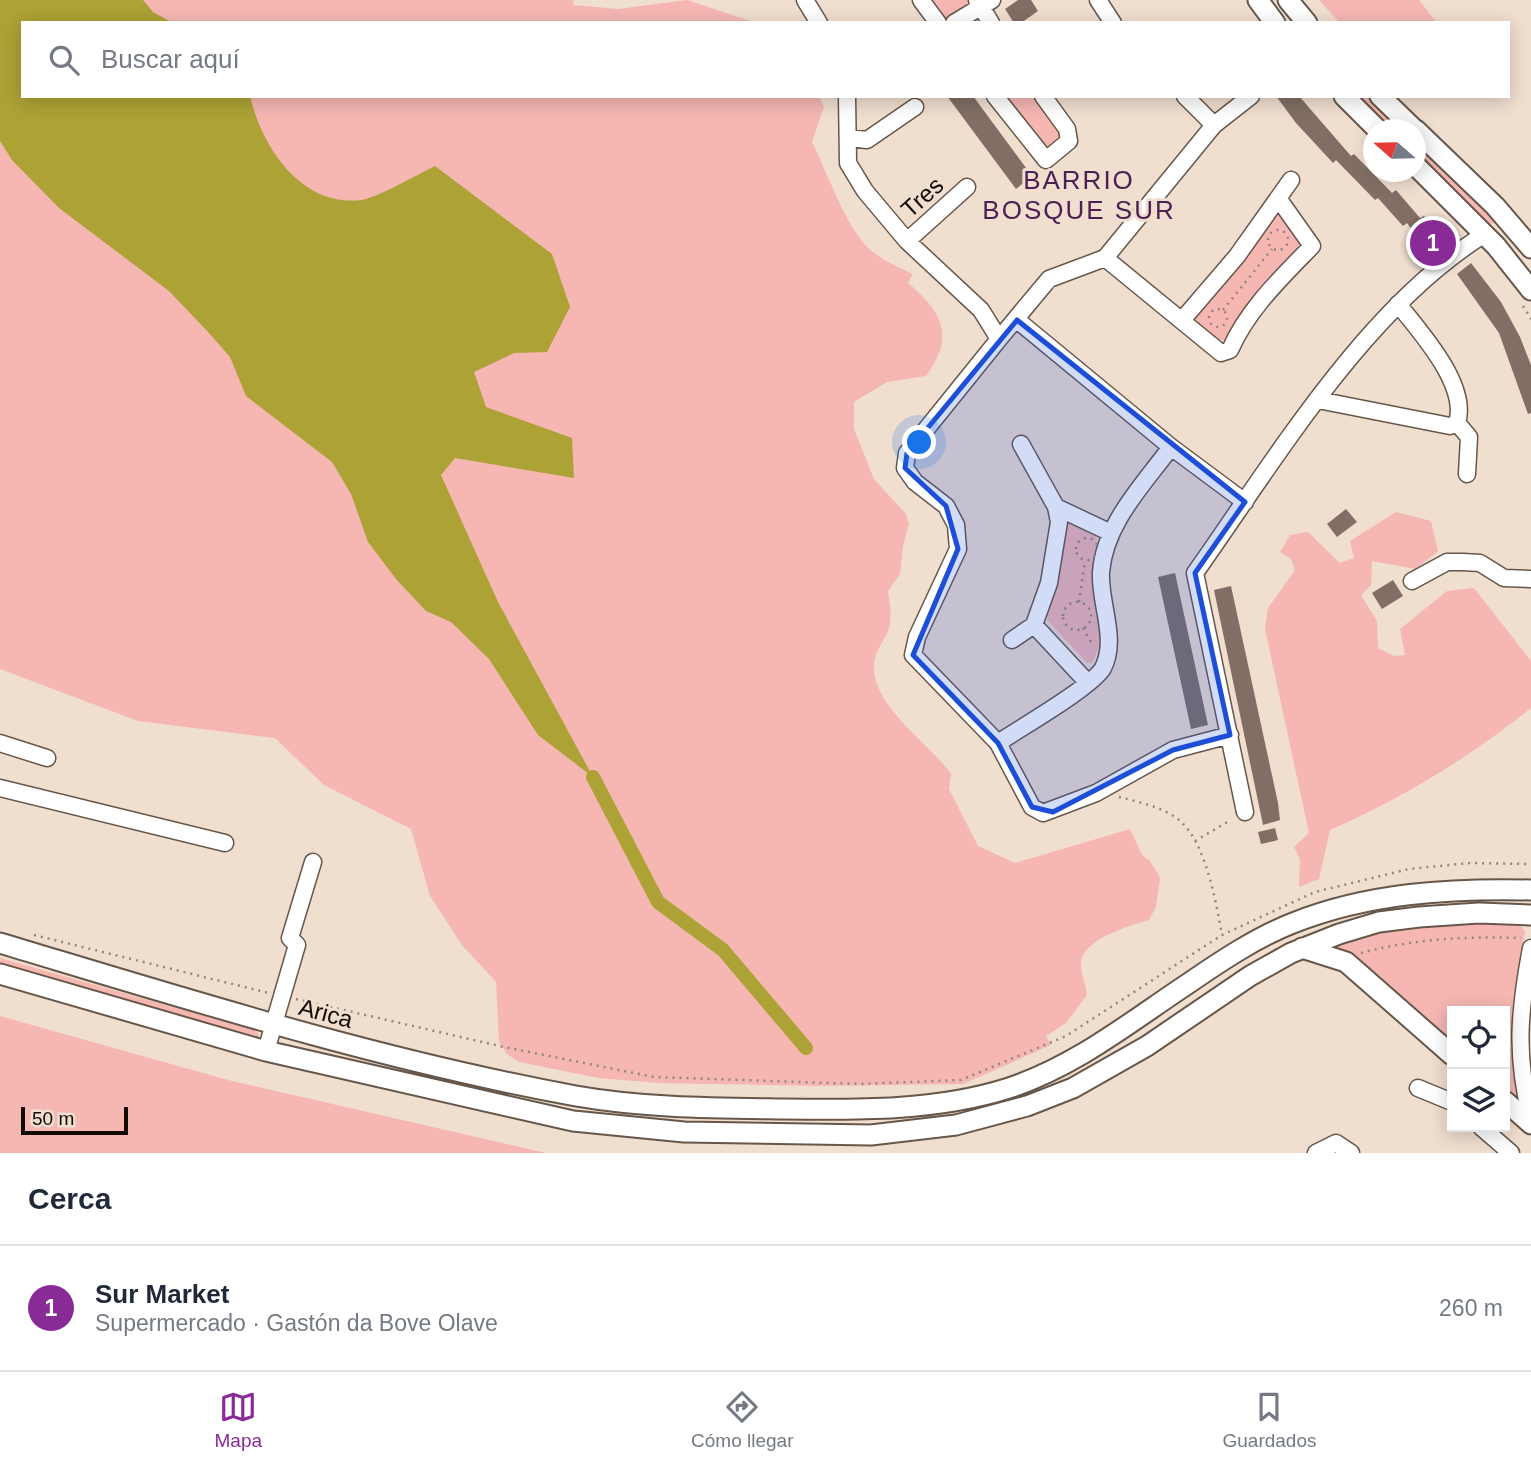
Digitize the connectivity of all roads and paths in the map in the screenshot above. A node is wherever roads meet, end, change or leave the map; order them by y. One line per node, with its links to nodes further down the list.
1 (805, 0): 7 (street)
2 (921, 0): 8 (street)
3 (1098, 0): 11 (street)
4 (1258, 0): 12 (main road)
5 (1289, 0): 13 (main road)
6 (983, 2): 9 (street); 10 (street)
7 (818, 21)
8 (937, 21)
9 (957, 21)
10 (990, 21)
11 (1112, 21)
12 (1274, 21)
13 (1305, 21)
14 (847, 98): 25 (street)
15 (997, 98): 16 (street)
16 (1044, 98)
17 (1187, 98): 24 (street)
18 (1248, 98): 24 (street)
19 (1346, 98): 22 (main road)
20 (1382, 98): 23 (main road)
21 (915, 107): 25 (street)
22 (1367, 119)
23 (1404, 119)
24 (1214, 125): 35 (street)
25 (849, 138): 32 (street)
26 (1426, 140): 33 (main road)
27 (1426, 176): 31 (main road)
28 (1291, 180): 30 (street)
29 (967, 187): 32 (street, Tres)
30 (1278, 198): 40 (street); 40 (street)
31 (1485, 234): 36 (main road); 37 (main road); 38 (street)
32 (907, 241): 42 (street)
33 (1531, 248)
34 (1272, 249): 34 (path); 39 (path)
35 (1105, 258): 40 (street); 41 (street)
36 (1531, 263)
37 (1531, 290)
38 (1398, 304): 43 (street); 44 (street)
39 (1223, 310): 39 (path)
40 (1183, 319)
41 (1017, 320): 42 (street); 46 (street)
42 (999, 339): 62 (street)
43 (1318, 400): 44 (street); 48 (street)
44 (1457, 423): 47 (street)
45 (1021, 444): 49 (street)
46 (1171, 447): 48 (street); 50 (street)
47 (1467, 474)
48 (1245, 502): 60 (street)
49 (1056, 508): 50 (street); 55 (street)
50 (1109, 532): 59 (street)
51 (1085, 560): 51 (path); 54 (path)
52 (1531, 579): 53 (street)
53 (1412, 581)
54 (1079, 602): 56 (path); 56 (path)
55 (1034, 625): 57 (street); 59 (street)
56 (1083, 628): 58 (path)
57 (1012, 640)
58 (1094, 651)
59 (1088, 683): 62 (street)
60 (1230, 735): 65 (street); 66 (street)
61 (0, 743): 63 (street)
62 (998, 743): 65 (street)
63 (47, 758)
64 (0, 788): 68 (street)
65 (1096, 793): 67 (path)
66 (1245, 812): 67 (path)
67 (1195, 841): 74 (path)
68 (225, 843)
69 (313, 862): 80 (street)
70 (1531, 864): 74 (path)
71 (1531, 890): 84 (main road, Arica)
72 (1531, 915): 77 (main road, Arica)
73 (25, 933): 80 (path)
74 (1222, 935): 80 (path)
75 (0, 943): 81 (main road, Arica)
76 (1527, 943): 78 (path); 89 (street)
77 (1302, 948): 78 (main road); 85 (main road, Arica)
78 (1346, 962): 83 (main road)
79 (0, 974): 82 (main road, Arica)
80 (283, 996): 81 (street)
81 (274, 1025): 82 (street); 84 (main road, Arica)
82 (266, 1051): 85 (main road, Arica)
83 (1447, 1051)
84 (1063, 1066): 85 (street)
85 (1073, 1088)
86 (1418, 1088): 87 (street)
87 (1447, 1100)
88 (1510, 1105): 89 (main road)
89 (1531, 1121)
90 (1487, 1132): 93 (street)
91 (1316, 1153): 92 (street)
92 (1351, 1153)
93 (1511, 1153)

